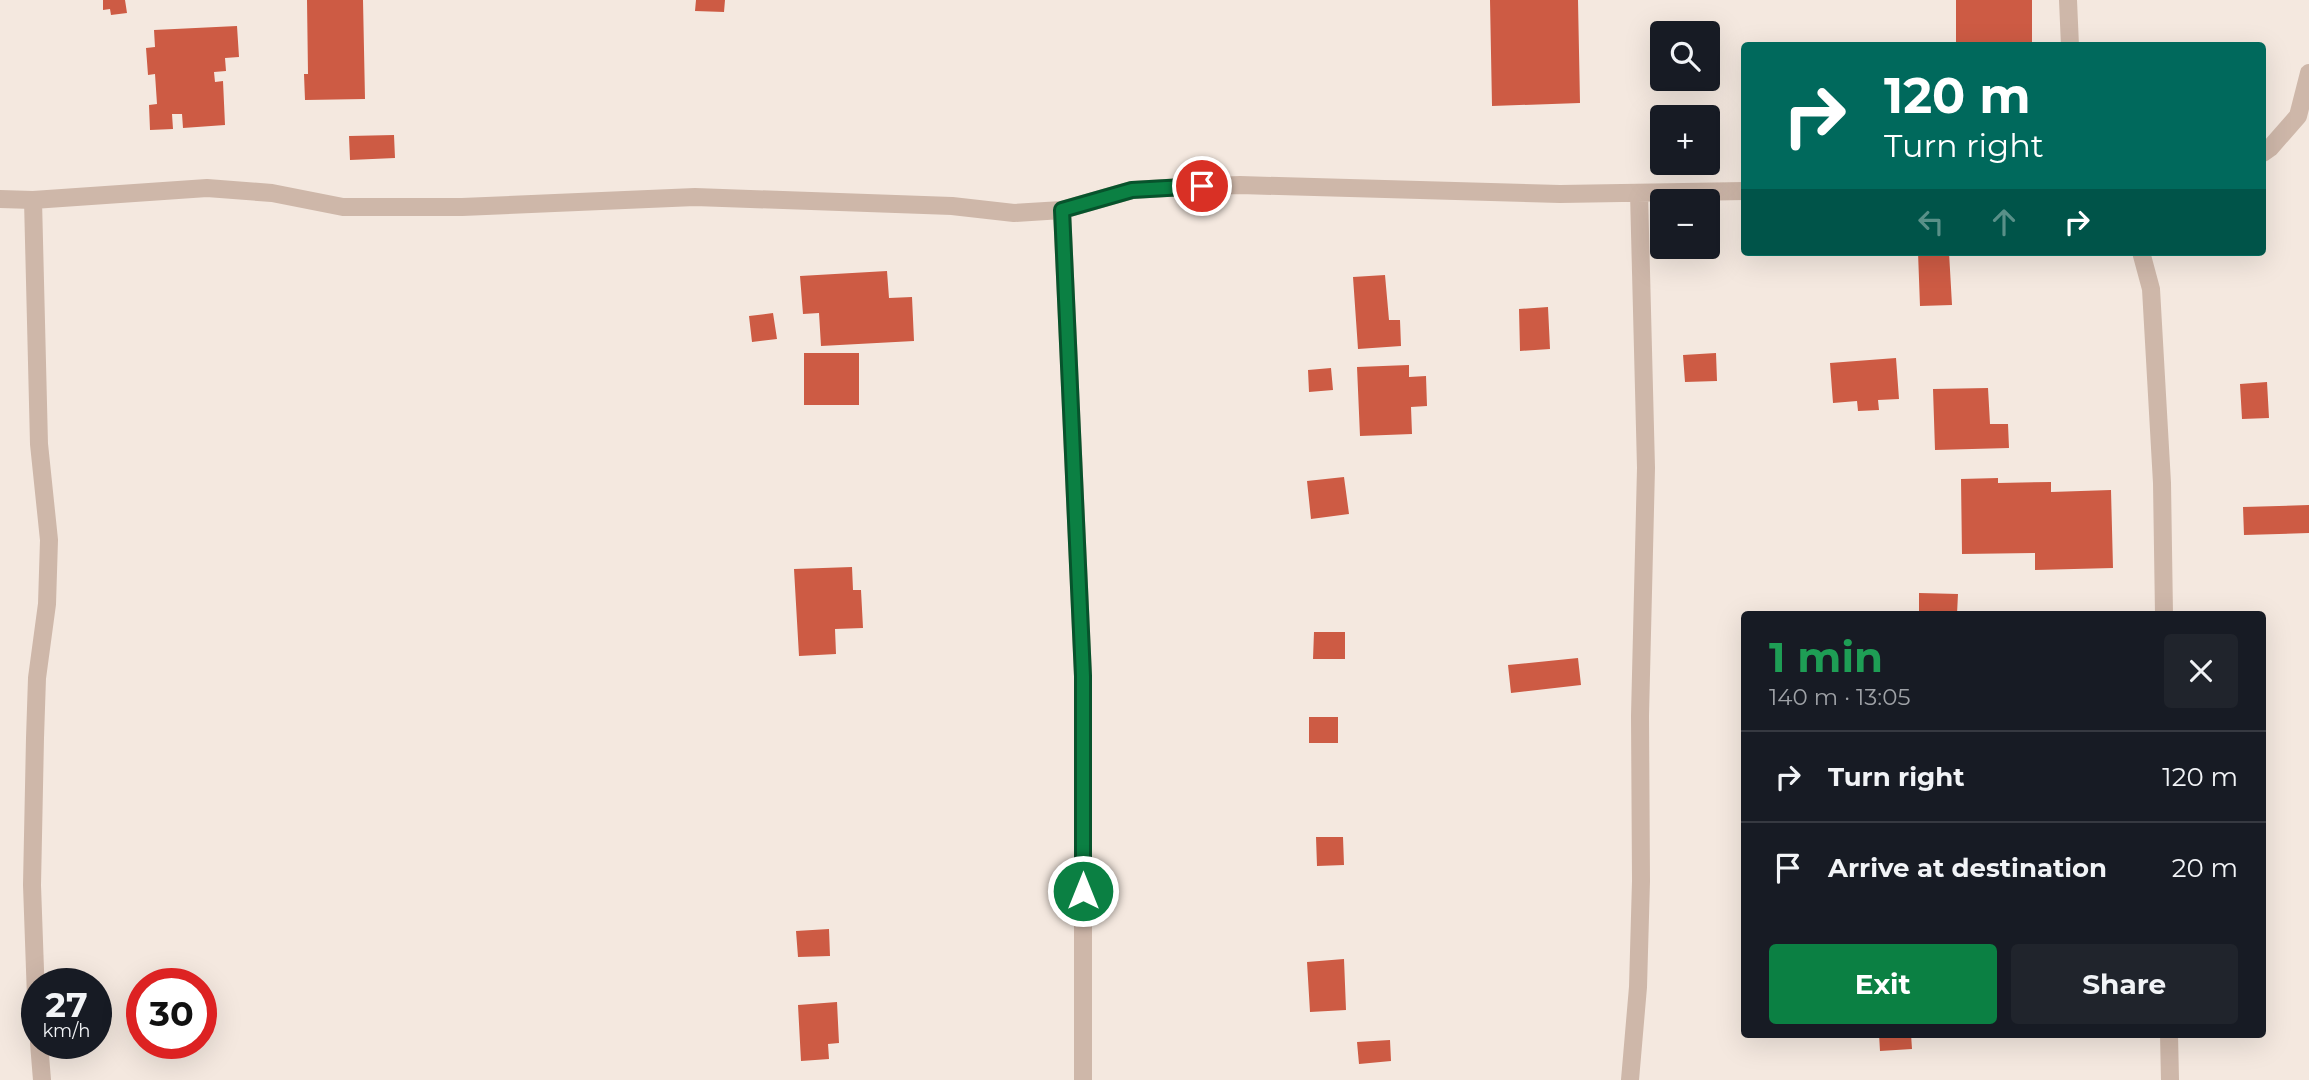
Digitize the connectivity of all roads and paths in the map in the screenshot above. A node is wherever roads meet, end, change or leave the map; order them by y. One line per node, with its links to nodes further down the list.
1 (2068, 0): 2 (street)
2 (2070, 42)
3 (2309, 73): 4 (street)
4 (2266, 151)
5 (1741, 191): 6 (street)
6 (1639, 193): 9 (street); 17 (street)
7 (0, 199): 8 (street)
8 (33, 200): 9 (street); 12 (street)
9 (1062, 210): 16 (street)
10 (2142, 256): 11 (street)
11 (2164, 611)
12 (35, 968)
13 (2169, 1038): 18 (street)
14 (40, 1059): 15 (street)
15 (42, 1080)
16 (1083, 1080)
17 (1630, 1080)
18 (2170, 1080)

